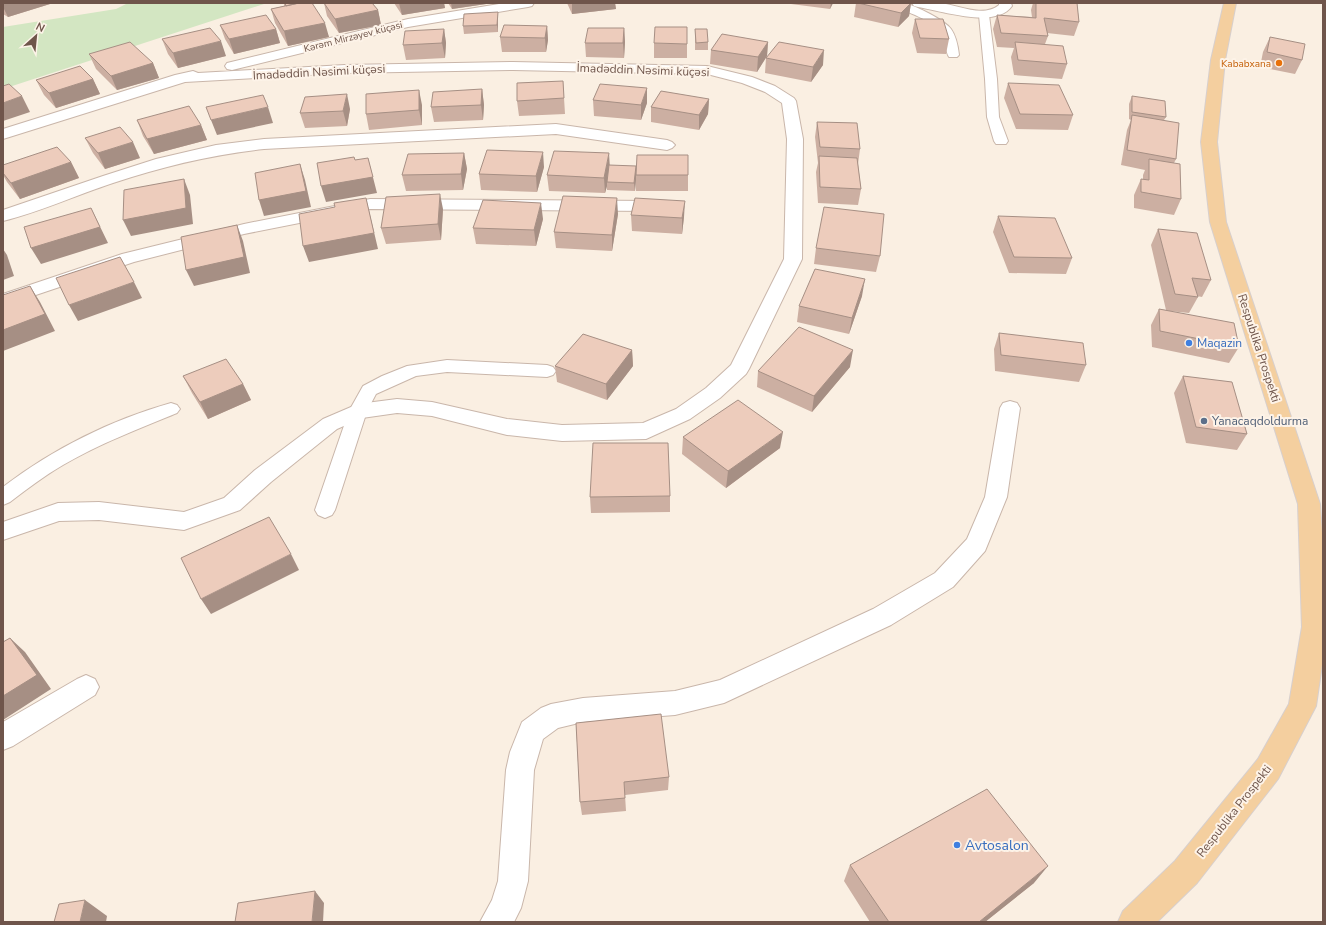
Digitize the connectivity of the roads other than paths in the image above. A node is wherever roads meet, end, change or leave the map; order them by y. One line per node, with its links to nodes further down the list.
1 (528, 3): 8 (street, Kərəm Mirzəyev küçəsi)
2 (895, 3): 7 (lane)
3 (918, 3): 6 (street)
4 (1005, 3): 6 (street)
5 (1230, 3): 25 (main road, Respublika Prospekti)
6 (984, 15): 10 (lane)
7 (953, 55)
8 (180, 78): 9 (street); 18 (street, İmadəddin Nəsimi küçəsi)
9 (3, 134)
10 (1001, 141)
11 (667, 145): 13 (street)
12 (656, 206): 14 (street)
13 (3, 216)
14 (3, 300)
15 (547, 371): 18 (lane)
16 (1010, 408): 24 (street)
17 (171, 409): 19 (lane)
18 (358, 411): 20 (lane); 21 (street, İmadəddin Nəsimi küçəsi)
19 (3, 497)
20 (325, 510)
21 (3, 531)
22 (86, 687): 23 (street)
23 (3, 737)
24 (496, 922)
25 (1134, 922)

